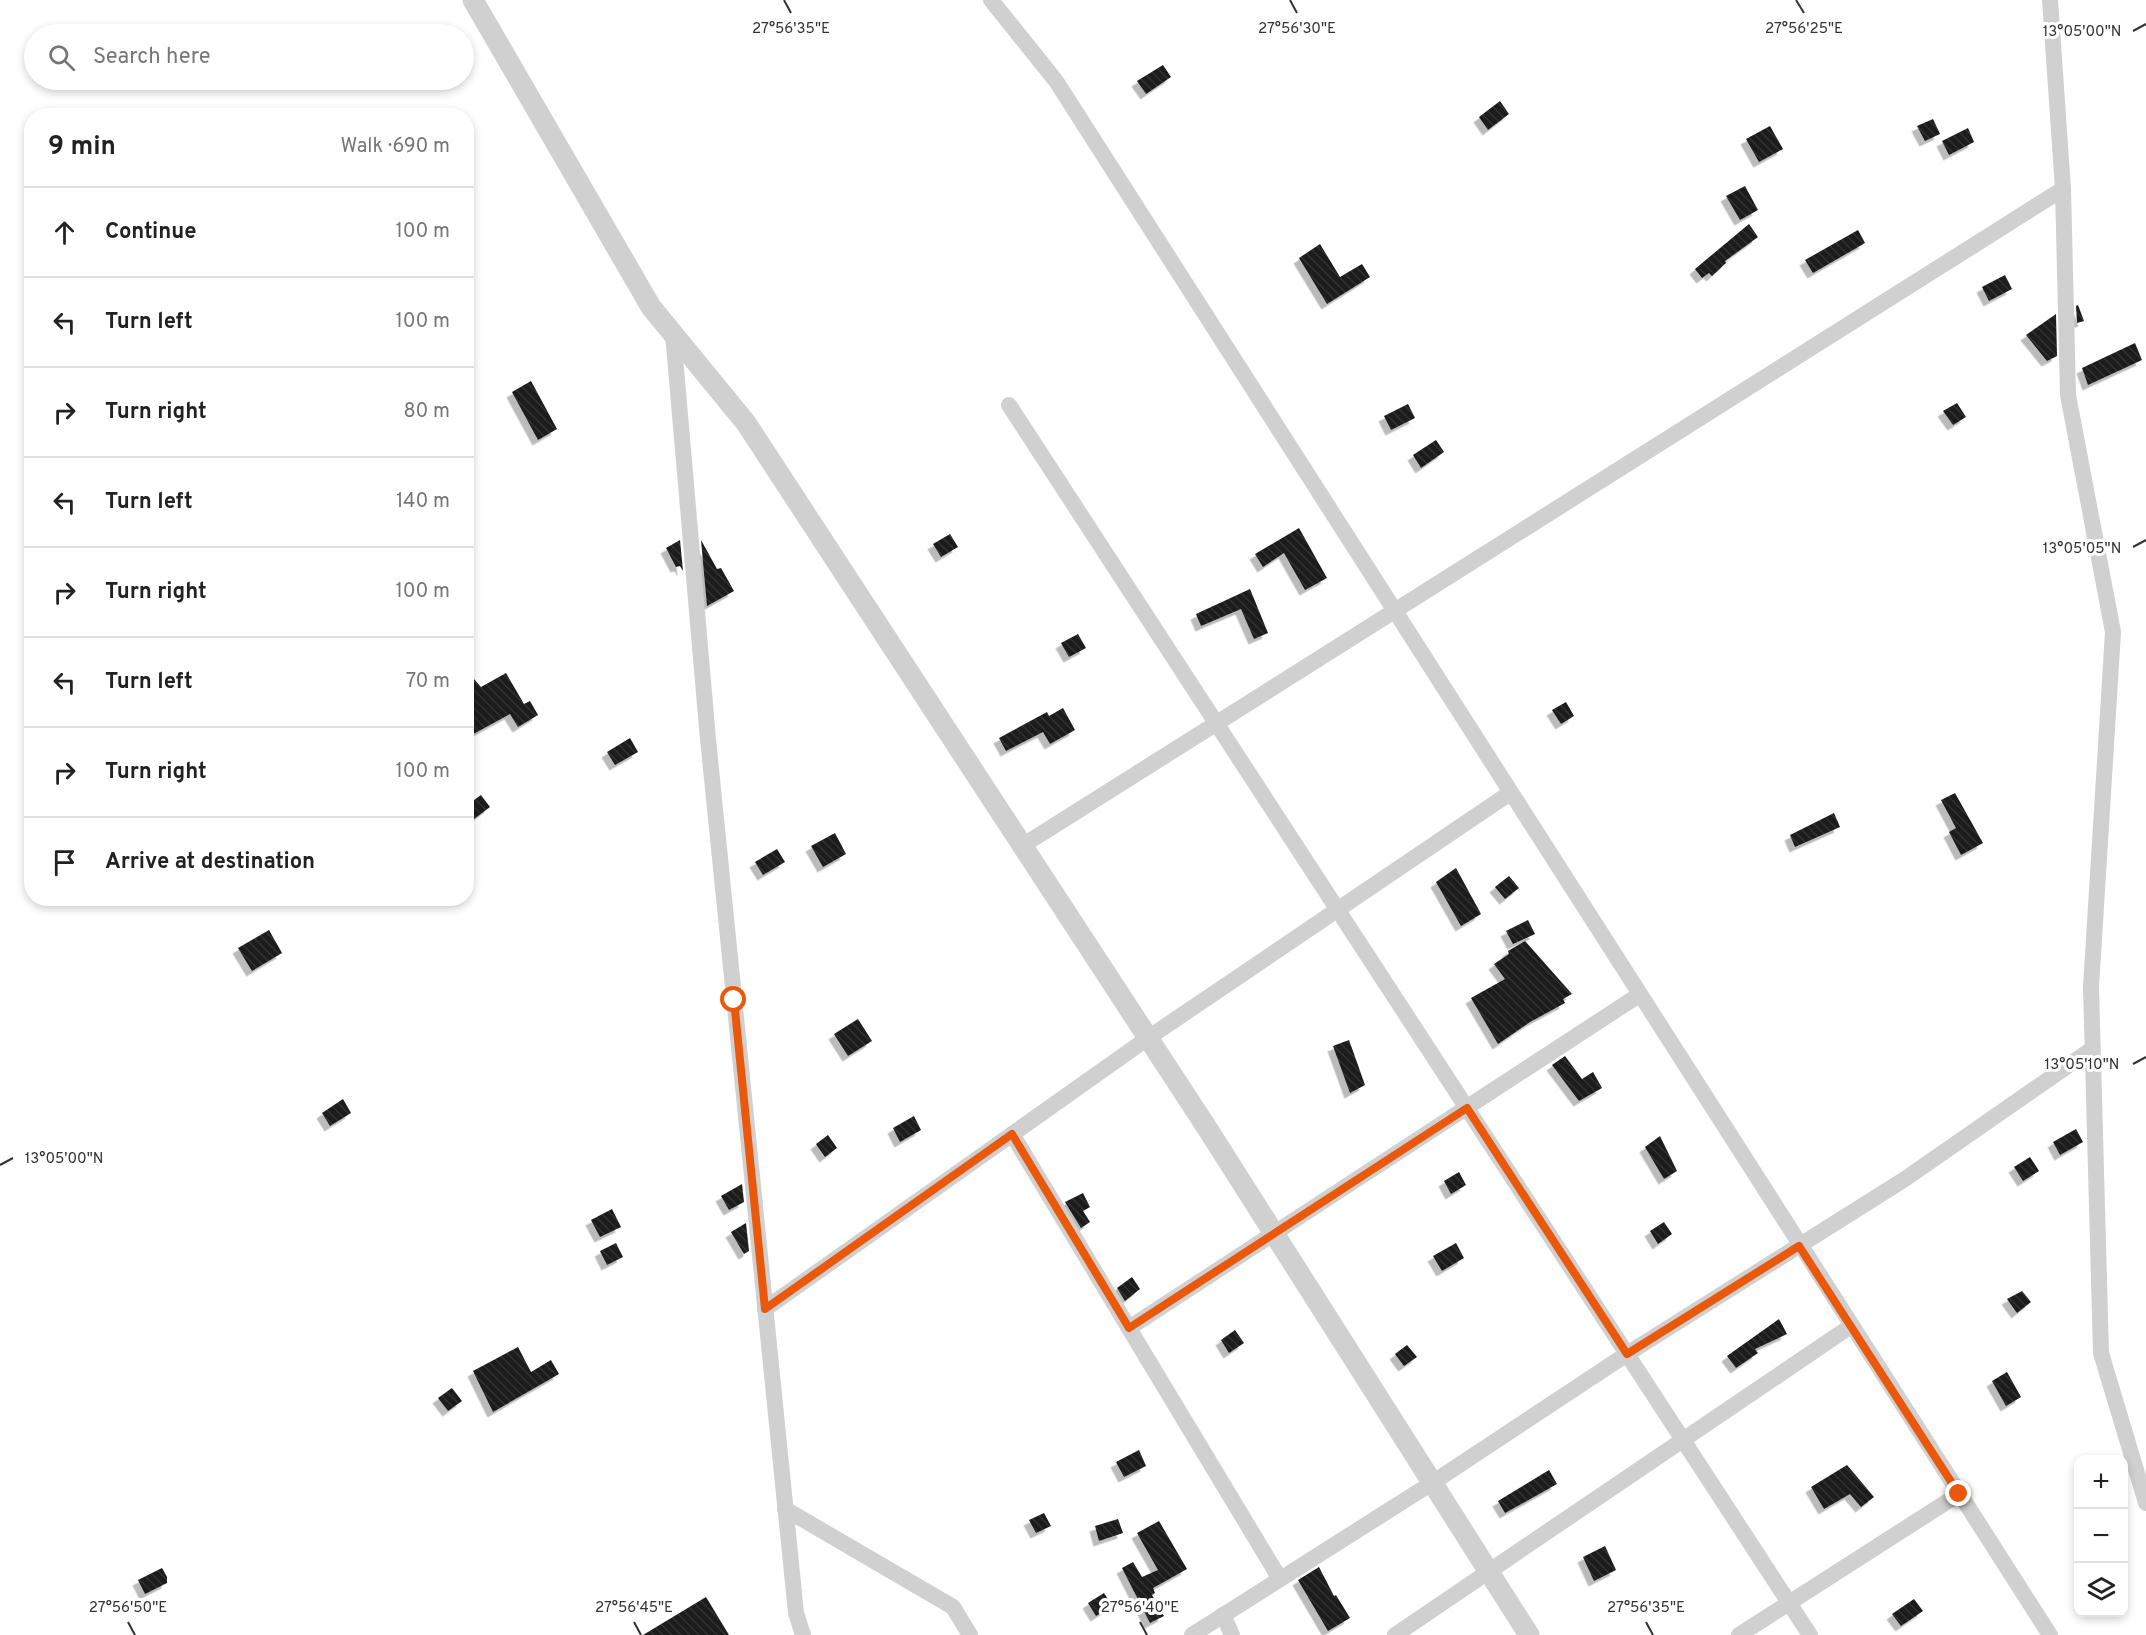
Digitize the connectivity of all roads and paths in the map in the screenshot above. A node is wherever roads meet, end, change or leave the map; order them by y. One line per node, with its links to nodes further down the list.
1 (473, 0): 5 (street)
2 (991, 0): 7 (street)
3 (2050, 0): 4 (street)
4 (2063, 189): 7 (street); 14 (street)
5 (673, 334): 10 (street); 19 (street)
6 (1009, 405): 8 (street)
7 (1394, 611): 8 (street); 9 (street)
8 (1217, 723): 10 (street); 11 (street)
9 (1510, 793): 11 (street); 12 (street)
10 (1022, 846): 13 (street)
11 (1338, 909): 13 (street); 15 (street)
12 (1639, 995): 15 (street); 18 (street)
13 (1148, 1038): 16 (street); 17 (street)
14 (2092, 1048): 18 (street); 26 (street)
15 (1467, 1108): 17 (street); 22 (street)
16 (1012, 1134): 19 (street); 21 (street)
17 (1274, 1234): 21 (street); 24 (street)
18 (1799, 1246): 20 (street); 22 (street)
19 (765, 1309): 27 (street)
20 (1851, 1326): 23 (street); 25 (street)
21 (1129, 1328): 29 (street)
22 (1627, 1354): 23 (street); 24 (street)
23 (1683, 1440): 28 (street); 30 (street)
24 (1432, 1482): 28 (street); 29 (street)
25 (1959, 1494): 30 (street); 40 (street)
26 (2146, 1503)
27 (785, 1509): 32 (street); 33 (street)
28 (1488, 1572): 36 (street); 37 (street)
29 (1280, 1579): 31 (street)
30 (1789, 1603): 38 (street); 39 (street)
31 (1223, 1615): 34 (street); 35 (street)
32 (803, 1635)
33 (970, 1635)
34 (1192, 1635)
35 (1232, 1635)
36 (1395, 1635)
37 (1529, 1635)
38 (1739, 1635)
39 (1810, 1635)
40 (2050, 1635)

